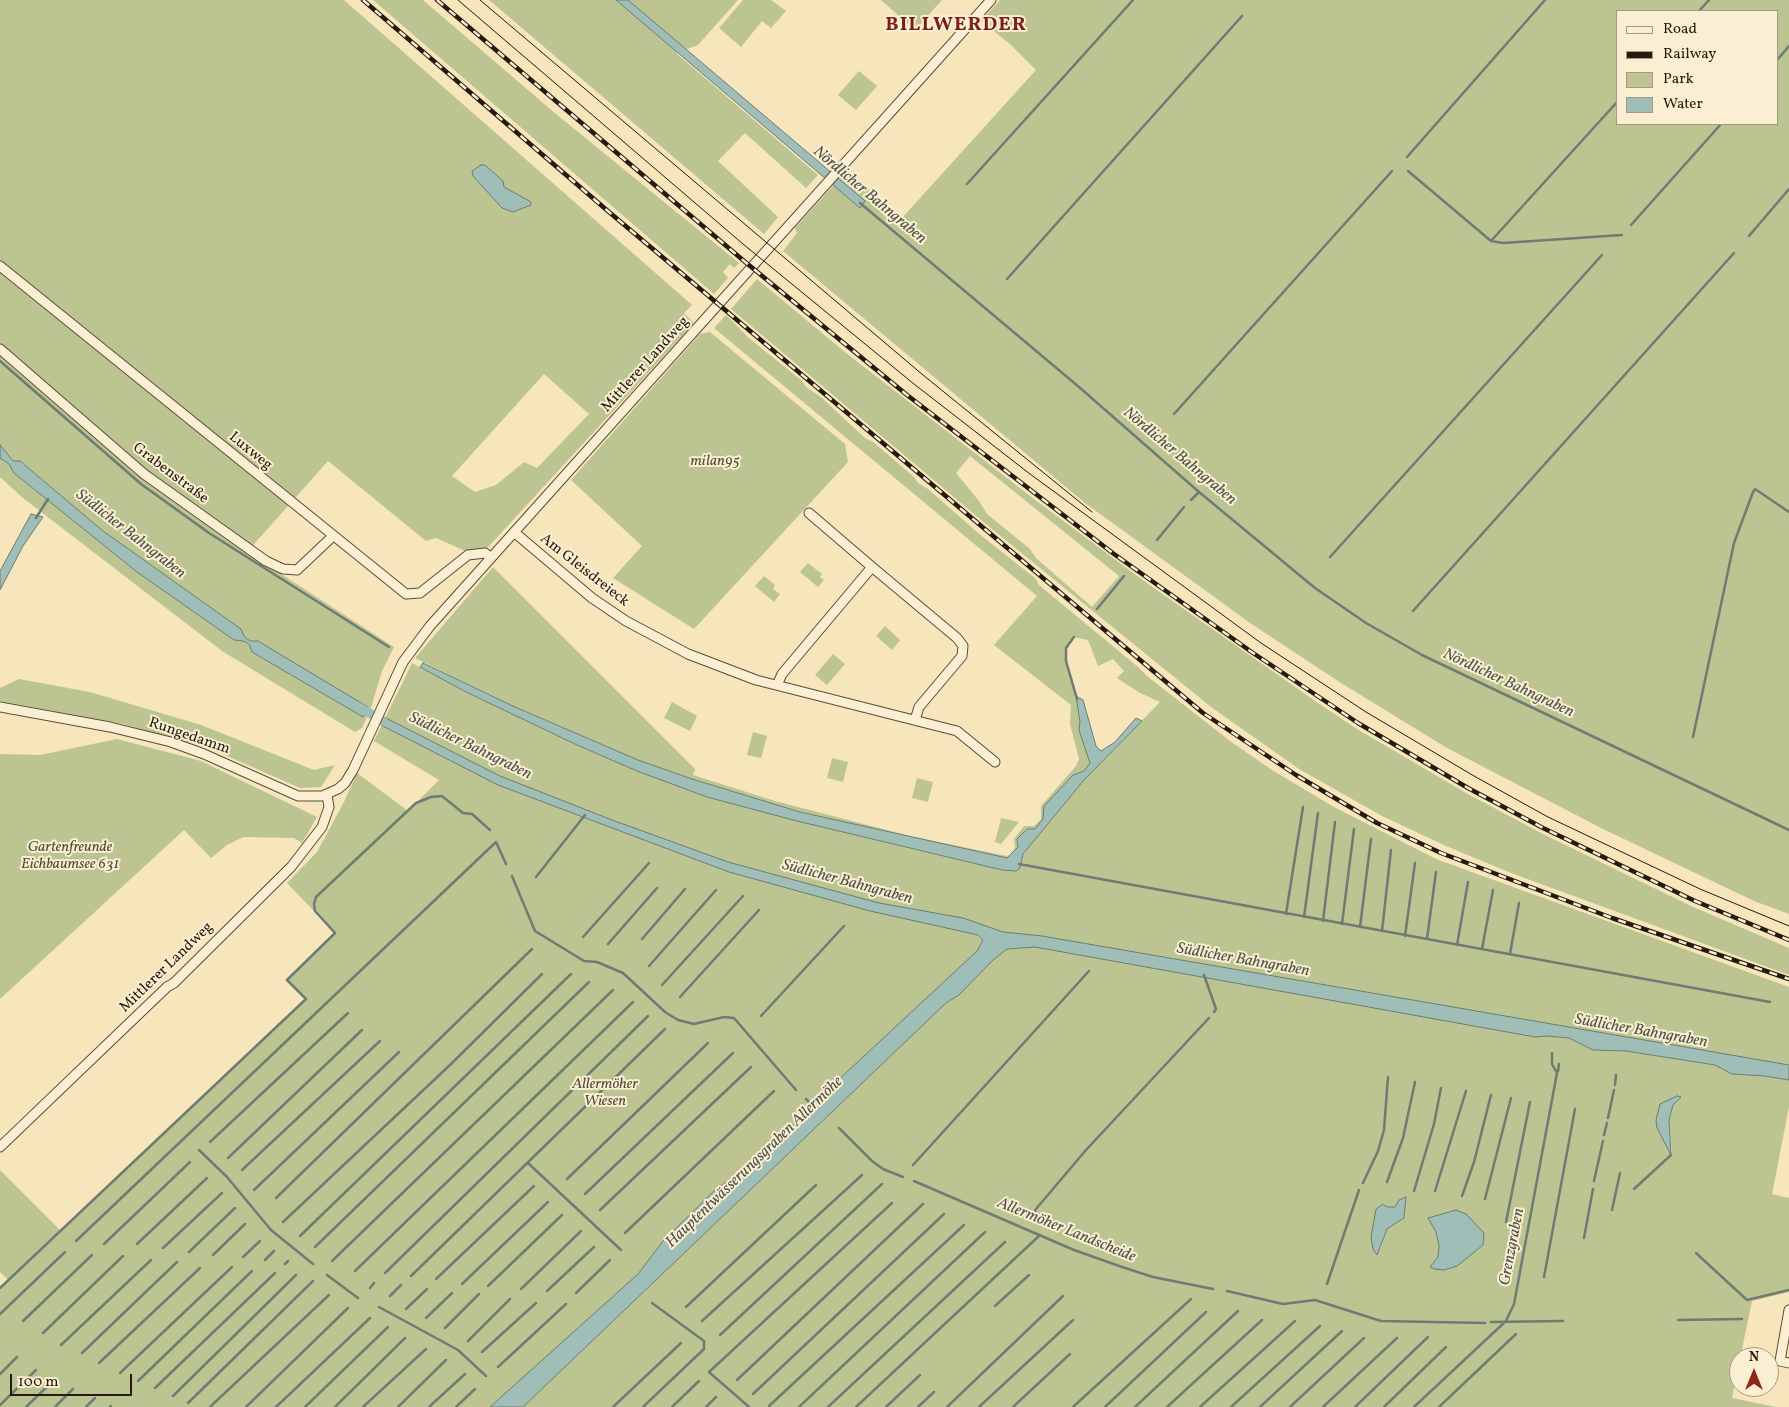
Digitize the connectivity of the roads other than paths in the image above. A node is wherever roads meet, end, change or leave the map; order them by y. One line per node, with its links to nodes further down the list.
1 (991, 0): 5 (street, Mittlerer Landweg)
2 (0, 266): 6 (street, Luxweg)
3 (0, 349): 6 (street, Grabenstraße)
4 (810, 514): 8 (street)
5 (514, 532): 7 (street, Mittlerer Landweg); 9 (street, Am Gleisdreieck)
6 (333, 536): 7 (street, Luxweg)
7 (491, 558): 13 (street, Mittlerer Landweg)
8 (872, 567): 9 (street); 11 (street)
9 (777, 686): 11 (street, Am Gleisdreieck)
10 (0, 706): 13 (street, Rungedamm)
11 (915, 720): 12 (street, Am Gleisdreieck)
12 (995, 762)
13 (327, 795): 14 (street, Mittlerer Landweg)
14 (0, 1147)
15 (1789, 1310): 16 (street)
16 (1789, 1363)

